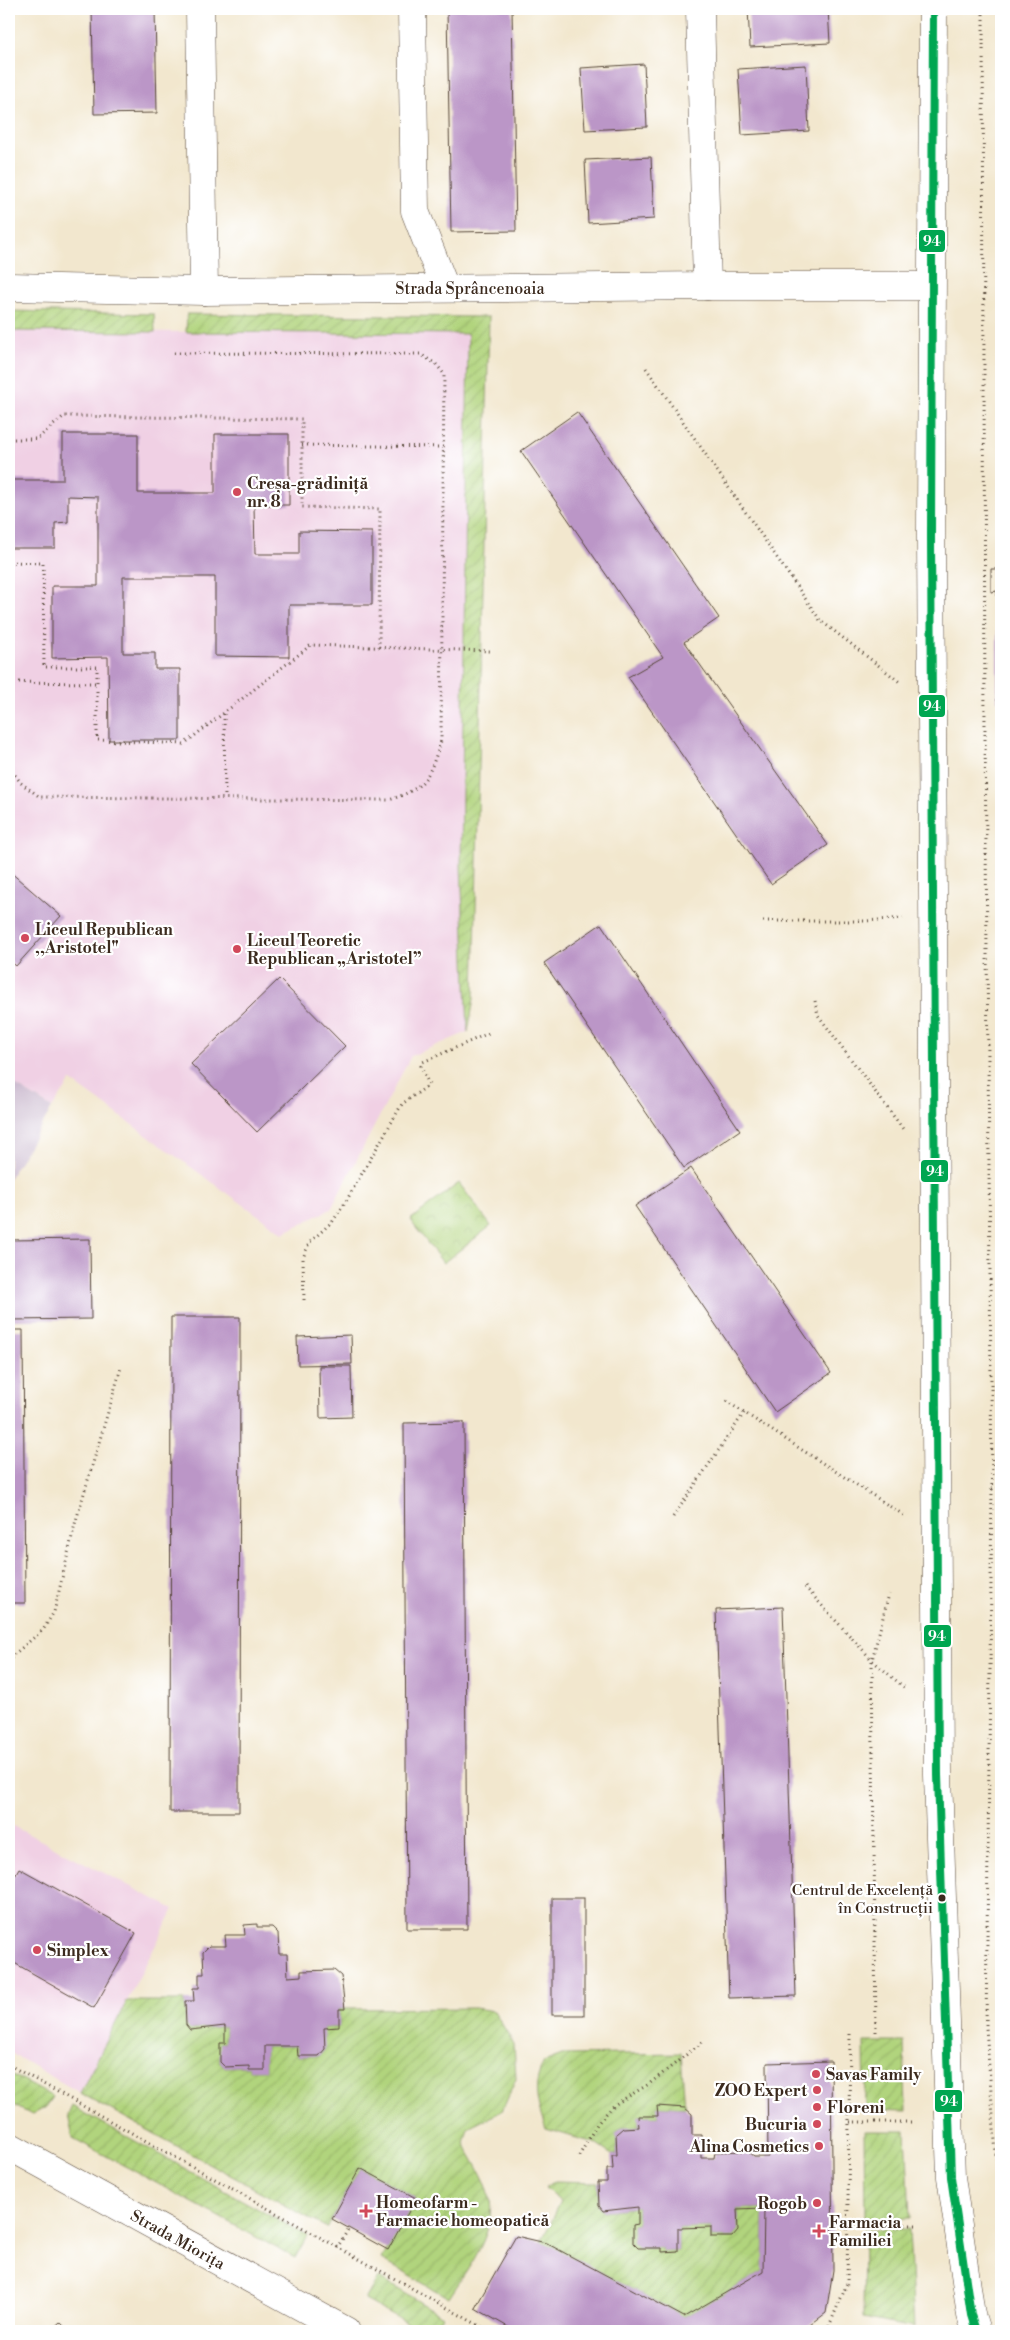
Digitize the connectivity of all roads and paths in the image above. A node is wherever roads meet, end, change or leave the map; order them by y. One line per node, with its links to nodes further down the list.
1 (200, 9): 10 (main road)
2 (412, 9): 9 (main road)
3 (700, 9): 6 (main road)
4 (933, 9): 7 (main road)
5 (983, 9): 35 (path)
6 (707, 286): 7 (main road, Strada Sprâncenoaia); 9 (main road, Strada Sprâncenoaia)
7 (931, 286): 26 (main road)
8 (9, 287): 10 (main road, Strada Sprâncenoaia)
9 (445, 288): 10 (main road, Strada Sprâncenoaia)
10 (204, 291)
11 (172, 353): 15 (path)
12 (646, 368): 22 (path)
13 (9, 439): 14 (path)
14 (302, 445): 15 (path); 17 (path)
15 (444, 448): 18 (path)
16 (9, 562): 21 (path)
17 (379, 647): 18 (path); 23 (path)
18 (442, 649): 19 (path); 25 (path)
19 (491, 651)
20 (9, 682): 21 (path)
21 (97, 682): 23 (path)
22 (902, 683)
23 (224, 714): 25 (path)
24 (9, 768): 25 (path)
25 (225, 798)
26 (932, 918): 27 (path); 38 (main road)
27 (763, 921)
28 (815, 1001): 30 (path)
29 (489, 1033): 31 (path)
30 (904, 1130)
31 (304, 1300)
32 (121, 1368): 42 (path)
33 (726, 1401): 34 (path)
34 (744, 1413): 37 (path); 38 (path)
35 (992, 1488): 36 (path); 52 (path)
36 (1001, 1488)
37 (673, 1517)
38 (937, 1532): 57 (main road)
39 (805, 1587): 41 (path)
40 (889, 1594): 41 (path)
41 (872, 1660): 43 (path); 44 (path)
42 (9, 1663)
43 (908, 1691)
44 (876, 2032)
45 (850, 2034): 48 (path)
46 (705, 2040): 51 (path)
47 (9, 2065): 56 (path)
48 (850, 2122): 49 (path); 53 (path)
49 (913, 2122)
50 (9, 2146): 58 (main road, Strada Miorița)
51 (579, 2156)
52 (1001, 2217)
53 (850, 2224): 54 (path); 60 (path)
54 (916, 2225)
55 (349, 2228): 56 (path)
56 (337, 2248): 59 (path)
57 (972, 2326)
58 (346, 2331)
59 (489, 2331)
60 (827, 2331)

